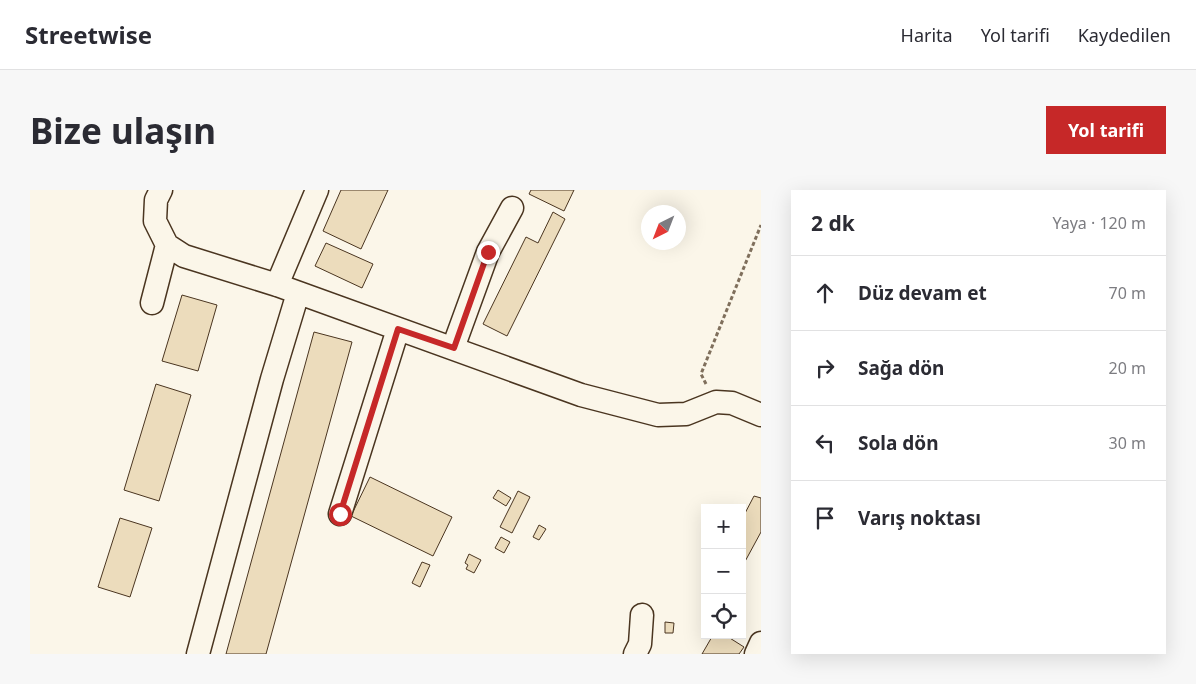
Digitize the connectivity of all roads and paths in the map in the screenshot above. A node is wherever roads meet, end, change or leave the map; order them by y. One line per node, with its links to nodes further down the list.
1 (161, 190): 5 (lane)
2 (317, 190): 6 (lane)
3 (512, 208): 10 (lane)
4 (761, 225): 11 (path)
5 (167, 245): 6 (lane); 8 (lane)
6 (277, 285): 7 (lane)
7 (298, 293): 9 (lane); 16 (lane)
8 (152, 303)
9 (398, 329): 10 (lane); 13 (lane)
10 (454, 348): 11 (lane)
11 (716, 402): 12 (lane)
12 (761, 415)
13 (340, 514)
14 (642, 615): 17 (lane)
15 (761, 643): 18 (lane)
16 (198, 654)
17 (635, 654)
18 (756, 654)

